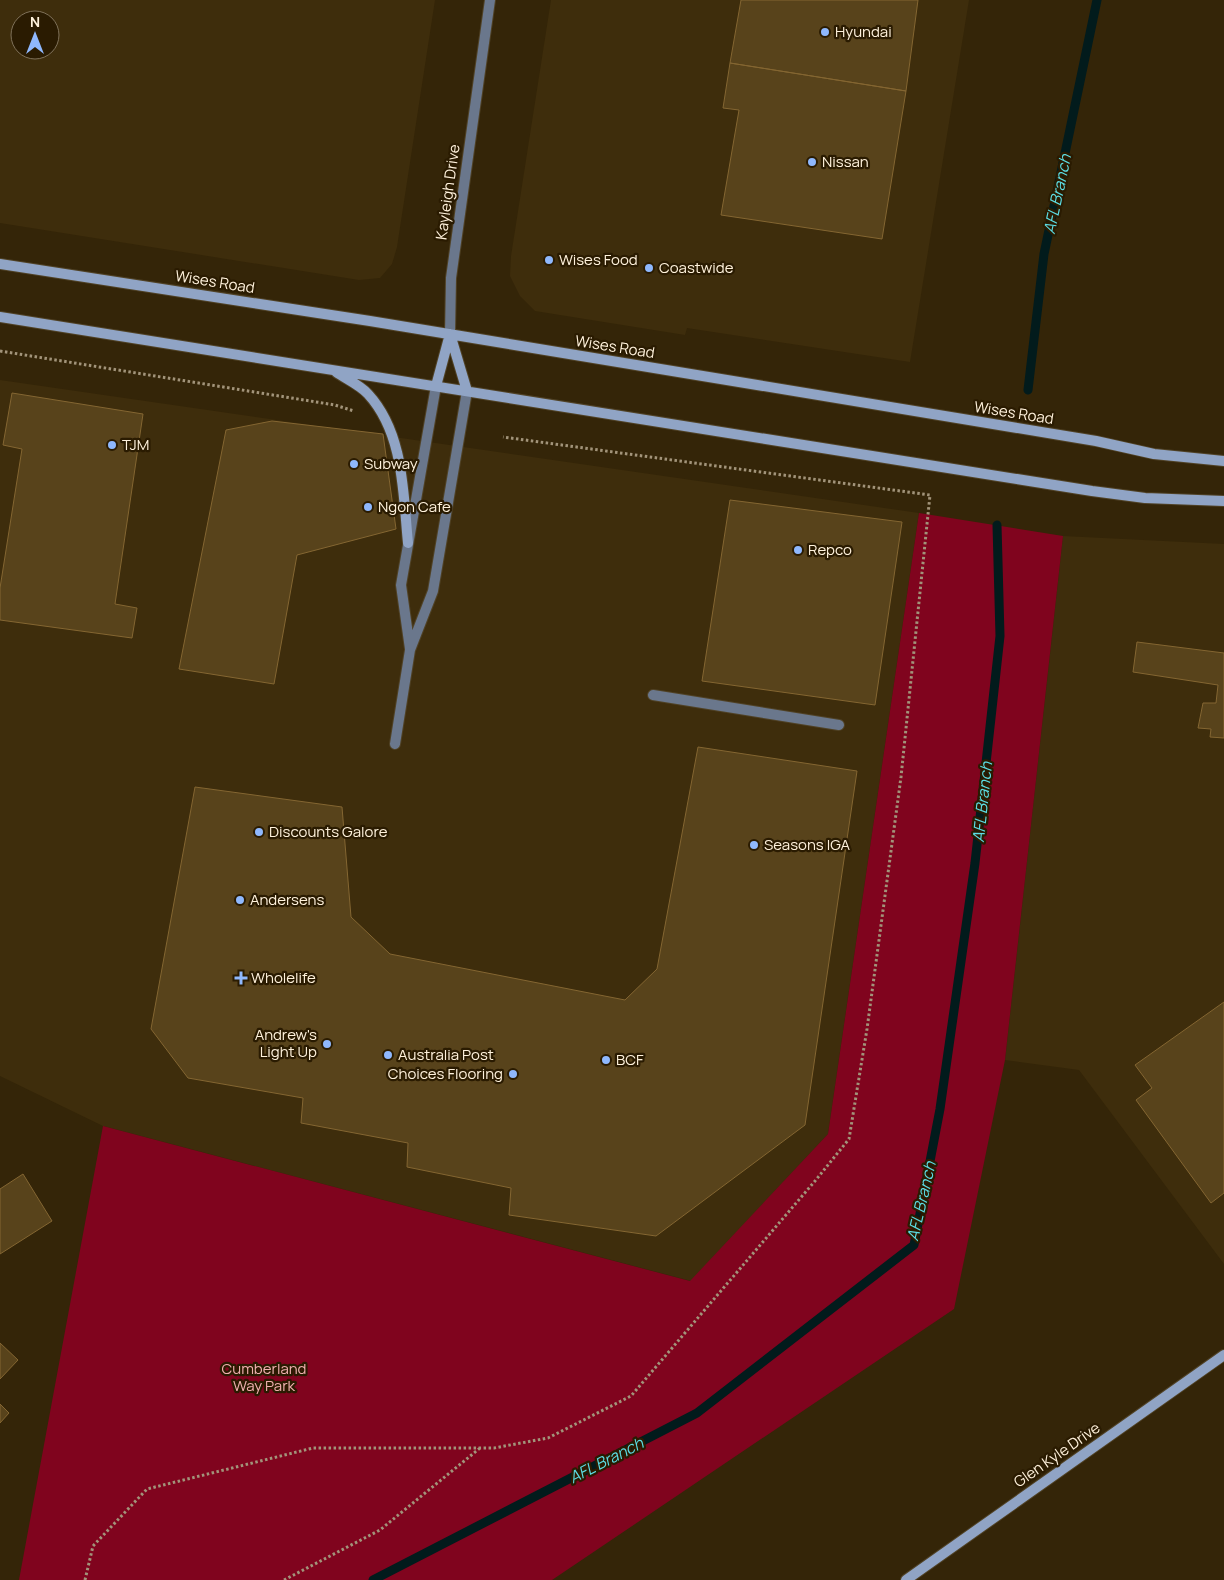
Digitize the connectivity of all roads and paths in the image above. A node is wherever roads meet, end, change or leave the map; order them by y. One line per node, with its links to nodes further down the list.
1 (490, 0): 4 (street, Kayleigh Drive)
2 (0, 264): 4 (main road, Wises Road)
3 (0, 317): 6 (main road)
4 (450, 334): 7 (main road, Kayleigh Drive); 8 (main road); 11 (main road, Wises Road)
5 (0, 351): 9 (path)
6 (333, 370): 7 (main road); 13 (main road)
7 (436, 386): 8 (main road); 13 (street)
8 (467, 391): 12 (main road); 14 (street)
9 (360, 412)
10 (503, 437): 19 (path)
11 (1224, 461)
12 (1224, 501)
13 (408, 543): 14 (street)
14 (410, 650): 17 (street)
15 (653, 695): 16 (street)
16 (839, 725)
17 (395, 744)
18 (1224, 1355): 22 (main road, Glen Kyle Drive)
19 (481, 1448): 20 (path); 21 (path)
20 (85, 1580)
21 (284, 1580)
22 (906, 1580)

